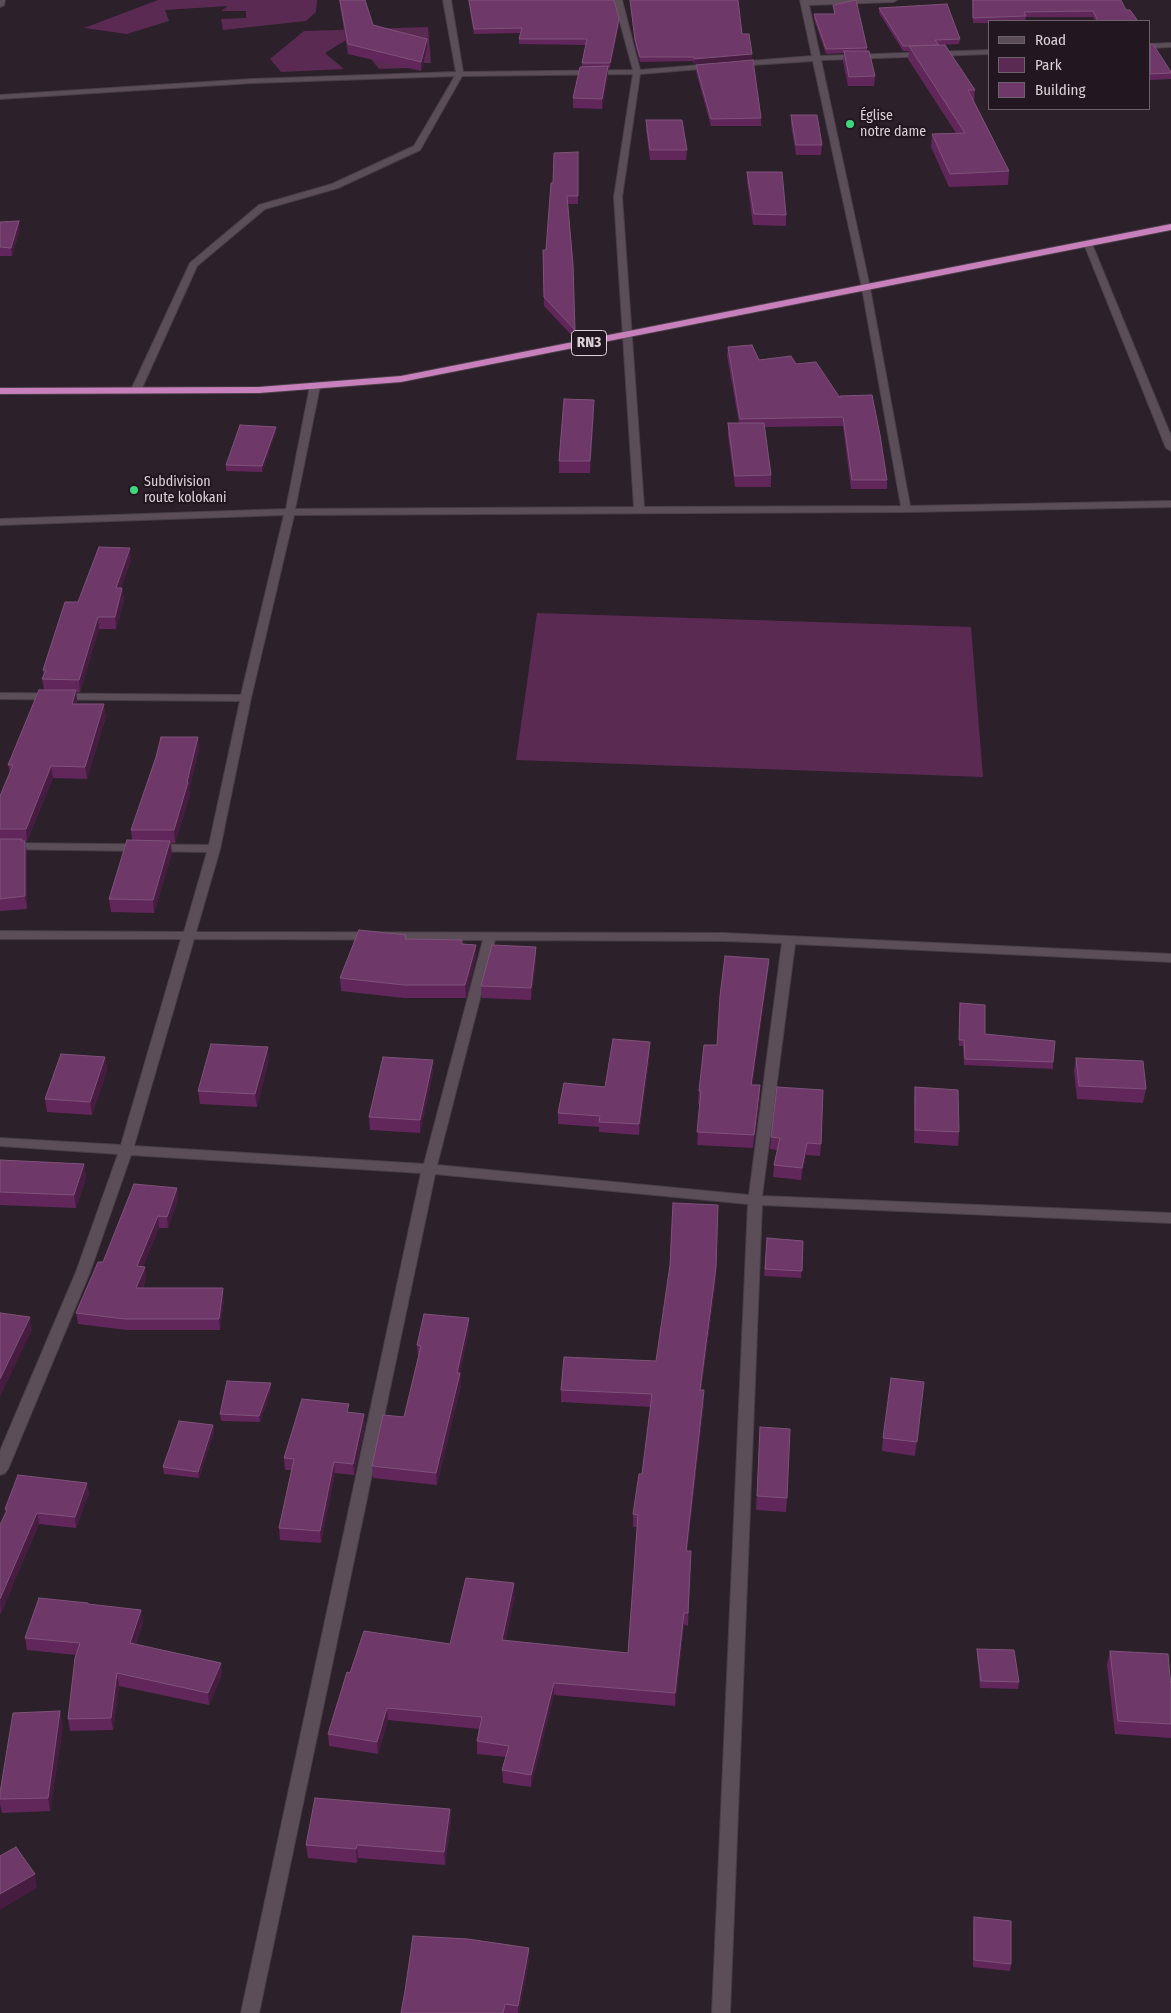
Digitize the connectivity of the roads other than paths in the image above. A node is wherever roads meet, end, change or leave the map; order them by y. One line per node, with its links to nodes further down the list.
1 (1, 0): 6 (street)
2 (448, 0): 14 (street)
3 (618, 0): 13 (street)
4 (893, 0): 5 (street)
5 (805, 2): 10 (street)
6 (0, 5)
7 (1171, 45): 8 (street)
8 (1151, 46)
9 (988, 52): 10 (street)
10 (818, 58): 11 (street); 18 (street)
11 (732, 64)
12 (723, 65): 13 (street)
13 (637, 72): 14 (street); 19 (street)
14 (460, 74): 15 (street); 21 (street)
15 (0, 97)
16 (1171, 227): 17 (highway, RN3)
17 (1088, 244): 18 (highway, RN3); 23 (street)
18 (866, 288): 19 (highway, RN3); 25 (street)
19 (626, 336): 20 (highway, RN3); 26 (street)
20 (316, 386): 21 (highway, RN3); 27 (street)
21 (136, 390): 22 (highway, RN3)
22 (0, 391)
23 (1171, 448)
24 (1171, 504): 25 (street)
25 (906, 509): 26 (street)
26 (639, 510): 27 (street)
27 (290, 512): 28 (street); 30 (street)
28 (0, 522)
29 (0, 696): 30 (street)
30 (246, 698): 32 (street)
31 (0, 846): 32 (street)
32 (214, 849): 34 (street)
33 (0, 935): 34 (street)
34 (189, 935): 35 (street); 39 (street)
35 (490, 936): 36 (street); 40 (street)
36 (789, 940): 37 (street); 41 (street)
37 (1171, 958)
38 (0, 1142): 39 (street)
39 (126, 1149): 40 (street); 43 (street)
40 (429, 1169): 41 (street); 44 (street)
41 (755, 1200): 42 (street); 45 (street)
42 (1171, 1218)
43 (0, 1469)
44 (250, 2013)
45 (721, 2013)

